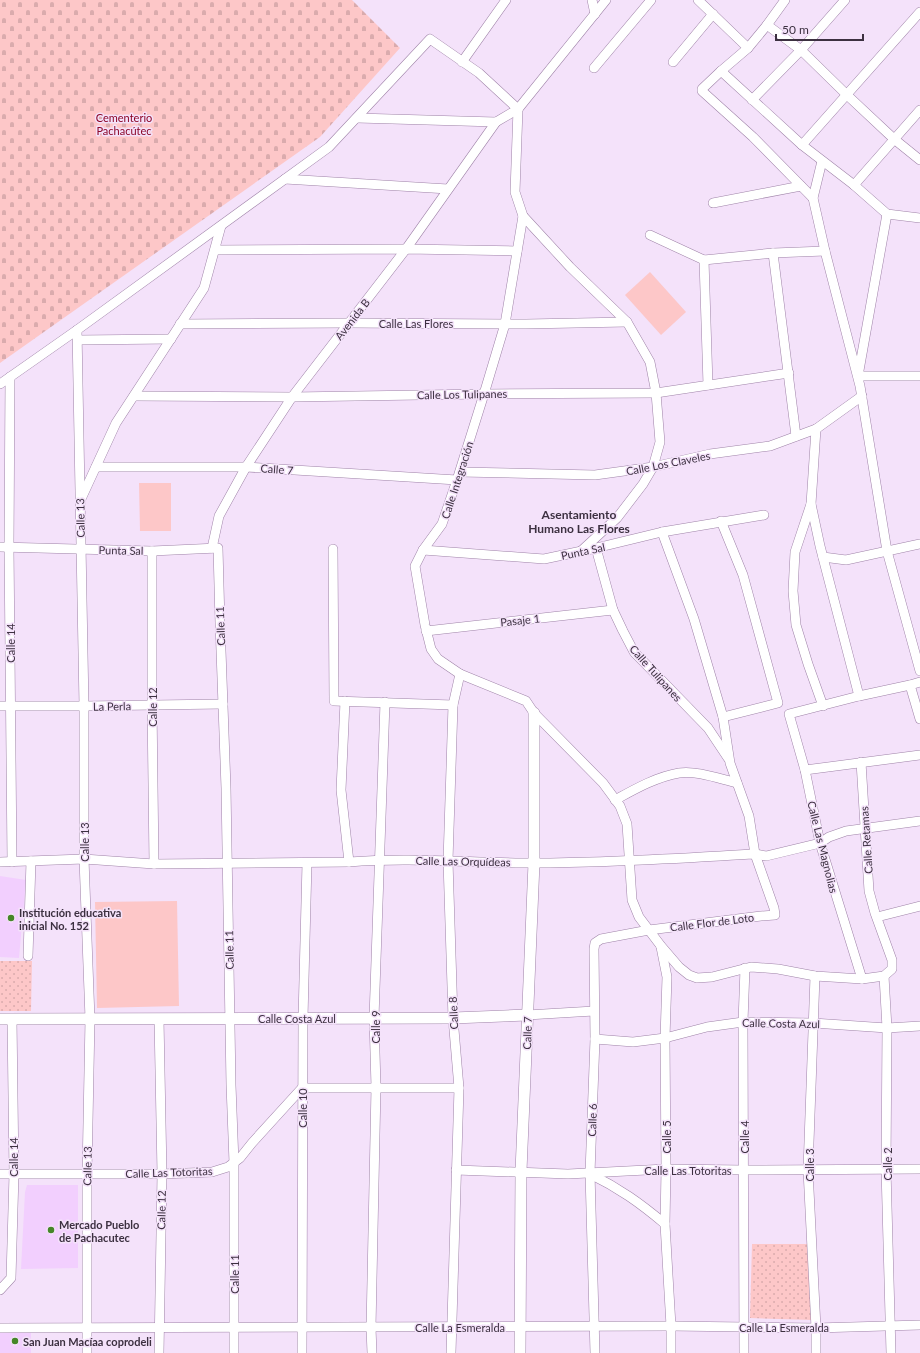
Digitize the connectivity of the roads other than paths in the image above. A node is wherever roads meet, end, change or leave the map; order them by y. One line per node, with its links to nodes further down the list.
1 (506, 0): 14 (street)
2 (592, 0): 9 (street)
3 (606, 0): 9 (street, Avenida B)
4 (651, 0): 16 (street)
5 (698, 0): 10 (street)
6 (785, 0): 11 (street)
7 (845, 0): 13 (street)
8 (920, 12): 18 (street)
9 (595, 14): 20 (street, Avenida B)
10 (713, 14): 12 (street); 15 (street)
11 (768, 26): 12 (street); 13 (street)
12 (748, 48): 17 (street)
13 (801, 50): 18 (street); 19 (street)
14 (462, 62): 20 (street); 22 (street)
15 (673, 62)
16 (594, 68)
17 (721, 71): 19 (street); 30 (street)
18 (847, 95): 24 (street); 25 (street)
19 (752, 100): 25 (street)
20 (518, 108): 23 (street, Avenida B); 35 (street, Calle Integración)
21 (920, 110): 24 (street)
22 (357, 118): 23 (street); 28 (street)
23 (496, 122): 31 (street, Avenida B)
24 (894, 139): 26 (street); 29 (street)
25 (802, 146): 27 (street)
26 (920, 160)
27 (822, 161): 29 (street); 32 (street)
28 (285, 180): 31 (street); 37 (street)
29 (854, 185): 34 (street)
30 (801, 186): 32 (street); 33 (street)
31 (448, 189): 39 (street, Avenida B)
32 (813, 198): 42 (street)
33 (713, 203)
34 (887, 214): 36 (street); 53 (street)
35 (523, 216): 41 (street, Calle Integración); 45 (street, Calle Integración)
36 (920, 217)
37 (221, 226): 40 (street); 49 (street)
38 (650, 235): 44 (street)
39 (406, 249): 40 (street); 41 (street); 46 (street, Avenida B)
40 (214, 250): 47 (street)
41 (517, 251): 48 (street, Calle Integración)
42 (825, 251): 43 (street); 53 (street)
43 (773, 252): 44 (street); 52 (street)
44 (704, 260): 57 (street)
45 (627, 322): 48 (street, Calle Las Flores); 59 (street, Calle Integración)
46 (348, 323): 47 (street, Calle Las Flores); 48 (street, Calle Las Flores); 62 (street, Avenida B)
47 (180, 324): 50 (street)
48 (505, 324): 58 (street, Calle Integración)
49 (77, 330): 51 (street, Calle 13); 55 (street)
50 (171, 339): 51 (street); 60 (street)
51 (78, 340): 69 (street, Calle 13)
52 (788, 373): 57 (street, Calle Los Tulipanes); 64 (street)
53 (858, 376): 54 (street); 61 (street)
54 (920, 376)
55 (10, 377): 56 (street); 75 (street, Calle 14)
56 (0, 384)
57 (708, 386): 59 (street, Calle Los Tulipanes)
58 (484, 394): 59 (street, Calle Los Tulipanes); 62 (street, Calle Los Tulipanes); 68 (street, Calle Integración)
59 (656, 394): 65 (street, Calle Integración)
60 (134, 396): 62 (street, Calle Los Tulipanes); 66 (street)
61 (862, 396): 63 (street, Calle Los Claveles); 82 (street)
62 (292, 397): 67 (street, Avenida B)
63 (816, 429): 64 (street, Calle Los Claveles); 70 (street)
64 (796, 436): 65 (street, Calle Los Claveles)
65 (653, 466): 68 (street, Calle Los Claveles); 83 (street, Calle Integración)
66 (96, 467): 67 (street, Calle 7); 69 (street)
67 (246, 467): 68 (street, Calle 7); 76 (street, Avenida B)
68 (458, 476): 80 (street, Calle Integración)
69 (80, 502): 78 (street, Calle 13)
70 (810, 504): 84 (street); 100 (street)
71 (764, 515): 72 (street, Punta Sal)
72 (721, 521): 73 (street, Punta Sal); 102 (street)
73 (662, 532): 77 (street, Punta Sal); 102 (street, Calle Tulipanes)
74 (920, 544): 82 (street)
75 (5, 547): 78 (street, Punta Sal); 98 (street, Calle 14)
76 (215, 548): 81 (street, Punta Sal); 94 (street, Calle 11)
77 (596, 548): 83 (street, Punta Sal); 85 (street, Calle Tulipanes)
78 (80, 549): 81 (street, Punta Sal); 99 (street, Calle 13)
79 (333, 549): 92 (street)
80 (423, 550): 83 (street, Punta Sal); 86 (street, Calle Integración)
81 (152, 551): 95 (street, Calle 12)
82 (887, 551): 84 (street); 87 (street)
83 (580, 552)
84 (823, 557): 91 (street)
85 (613, 610): 86 (street, Pasaje 1); 106 (street, Calle Tulipanes)
86 (426, 631): 88 (street, Calle Integración)
87 (920, 671)
88 (460, 674): 96 (street, Calle 8); 101 (street, Calle Integración)
89 (920, 682): 90 (street)
90 (910, 685): 91 (street); 103 (street)
91 (859, 696): 100 (street)
92 (344, 701): 93 (street); 121 (street)
93 (385, 702): 96 (street); 115 (street, Calle 9)
94 (223, 704): 95 (street, La Perla); 122 (street, Calle 11)
95 (152, 705): 99 (street, La Perla); 125 (street, Calle 12)
96 (453, 705): 117 (street, Calle 8)
97 (0, 706): 98 (street, La Perla)
98 (10, 706): 99 (street, La Perla); 120 (street, Calle 14)
99 (84, 706): 114 (street, Calle 13)
100 (823, 706): 107 (street, Calle Las Magnolias)
101 (534, 712): 109 (street, Calle Integración); 124 (street, Calle 7)
102 (723, 716): 106 (street, Calle Tulipanes)
103 (920, 720)
104 (920, 755): 105 (street)
105 (861, 762): 107 (street); 111 (street, Calle Retamas)
106 (730, 763): 108 (street, Calle Tulipanes)
107 (805, 770): 112 (street, Calle Las Magnolias)
108 (737, 783): 109 (street); 113 (street, Calle Tulipanes)
109 (615, 800): 118 (street, Calle Integración)
110 (920, 821): 111 (street, Calle Las Orquídeas)
111 (865, 829): 112 (street, Calle Las Orquídeas); 128 (street, Calle Retamas)
112 (820, 844): 113 (street, Calle Las Orquídeas); 135 (street, Calle Las Magnolias)
113 (755, 854): 118 (street, Calle Las Orquídeas); 127 (street, Calle Tulipanes)
114 (84, 859): 116 (street, Calle Las Orquídeas); 125 (street, Calle Las Orquídeas); 144 (street, Calle 13)
115 (380, 860): 117 (street, Calle Las Orquídeas); 121 (street, Calle Las Orquídeas); 140 (street, Calle 9)
116 (31, 861): 120 (street, Calle Las Orquídeas); 131 (street)
117 (448, 861): 124 (street, Calle Las Orquídeas); 141 (street, Calle 8)
118 (630, 861): 124 (street, Calle Las Orquídeas); 129 (street, Calle Integración)
119 (0, 862): 120 (street, Calle Las Orquídeas)
120 (12, 862)
121 (349, 862): 123 (street, Calle Las Orquídeas)
122 (228, 863): 123 (street, Calle Las Orquídeas); 125 (street, Calle Las Orquídeas); 138 (street, Calle 11)
123 (306, 863): 139 (street, Calle 10)
124 (534, 863): 137 (street, Calle 7)
125 (154, 864)
126 (920, 906): 128 (street)
127 (775, 915): 129 (street, Calle Flor de Loto)
128 (877, 917): 134 (street, Calle Retamas)
129 (649, 930): 130 (street, Calle Integración); 136 (street, Calle 6)
130 (661, 946): 132 (street, Calle Integración); 150 (street, Calle 5)
131 (28, 956)
132 (745, 968): 133 (street, Calle Integración); 146 (street, Calle 4)
133 (815, 976): 135 (street, Calle Integración); 147 (street, Calle 3)
134 (884, 976): 135 (street, Calle Integración); 149 (street, Calle 2)
135 (862, 979)
136 (594, 1011): 137 (street, Calle Costa Azul); 151 (street, Calle 6)
137 (527, 1015): 141 (street, Calle Costa Azul); 162 (street, Calle 7)
138 (231, 1018): 139 (street, Calle Costa Azul); 145 (street, Calle Costa Azul); 155 (street, Calle 11)
139 (303, 1018): 140 (street, Calle Costa Azul); 153 (street, Calle 10)
140 (374, 1018): 141 (street, Calle Costa Azul); 152 (street, Calle 9)
141 (453, 1018): 154 (street, Calle 8)
142 (0, 1019): 143 (street, Calle Costa Azul)
143 (12, 1019): 144 (street, Calle Costa Azul); 164 (street, Calle 14)
144 (90, 1019): 145 (street, Calle Costa Azul); 165 (street, Calle 13)
145 (159, 1019): 166 (street, Calle 12)
146 (743, 1022): 147 (street, Calle Costa Azul); 150 (street, Calle Costa Azul); 160 (street, Calle 4)
147 (812, 1023): 149 (street, Calle Costa Azul); 161 (street, Calle 3)
148 (920, 1026): 149 (street, Calle Costa Azul)
149 (887, 1028): 157 (street, Calle 2)
150 (665, 1038): 151 (street, Calle Costa Azul); 156 (street, Calle 5)
151 (595, 1039): 167 (street, Calle 6)
152 (376, 1087): 153 (street); 154 (street); 182 (street, Calle 9)
153 (302, 1088): 155 (street, Calle Las Totoritas); 181 (street, Calle 10)
154 (459, 1088): 159 (street, Calle 8)
155 (234, 1163): 166 (street, Calle Las Totoritas); 180 (street, Calle 11)
156 (666, 1169): 160 (street, Calle Las Totoritas); 167 (street, Calle Las Totoritas); 168 (street, Calle 5)
157 (886, 1169): 158 (street, Calle Las Totoritas); 161 (street, Calle Las Totoritas); 172 (street, Calle 2)
158 (920, 1169)
159 (456, 1170): 162 (street, Calle Las Totoritas); 173 (street, Calle 8)
160 (744, 1170): 161 (street, Calle Las Totoritas); 176 (street, Calle 4)
161 (808, 1170): 183 (street, Calle 3)
162 (521, 1171): 167 (street, Calle Las Totoritas); 174 (street, Calle 7)
163 (0, 1174): 164 (street, Calle Las Totoritas)
164 (14, 1174): 165 (street, Calle Las Totoritas); 169 (street, Calle 14)
165 (87, 1174): 166 (street, Calle Las Totoritas); 178 (street, Calle 13)
166 (162, 1174): 179 (street, Calle 12)
167 (590, 1174): 168 (street); 175 (street, Calle 6)
168 (665, 1224): 171 (street, Calle 5)
169 (0, 1290)
170 (920, 1325): 172 (street, Calle La Esmeralda)
171 (671, 1326): 175 (street, Calle La Esmeralda); 176 (street, Calle La Esmeralda); 192 (street, Calle 5)
172 (891, 1326): 183 (street, Calle La Esmeralda); 195 (street, Calle 2)
173 (451, 1327): 174 (street, Calle La Esmeralda); 182 (street, Calle La Esmeralda); 189 (street, Calle 8)
174 (520, 1327): 175 (street, Calle La Esmeralda); 190 (street, Calle 7)
175 (595, 1327): 191 (street, Calle 6)
176 (744, 1327): 183 (street, Calle La Esmeralda); 193 (street, Calle 4)
177 (0, 1328): 178 (street, Calle La Esmeralda)
178 (86, 1328): 179 (street, Calle La Esmeralda); 184 (street, Calle 13)
179 (159, 1328): 180 (street, Calle La Esmeralda); 185 (street, Calle 12)
180 (234, 1328): 181 (street, Calle La Esmeralda); 186 (street, Calle 11)
181 (301, 1328): 182 (street, Calle La Esmeralda); 187 (street, Calle 10)
182 (372, 1328): 188 (street, Calle 9)
183 (816, 1328): 194 (street, Calle 3)
184 (87, 1353)
185 (159, 1353)
186 (234, 1353)
187 (302, 1353)
188 (372, 1353)
189 (451, 1353)
190 (520, 1353)
191 (595, 1353)
192 (671, 1353)
193 (744, 1353)
194 (816, 1353)
195 (891, 1353)

